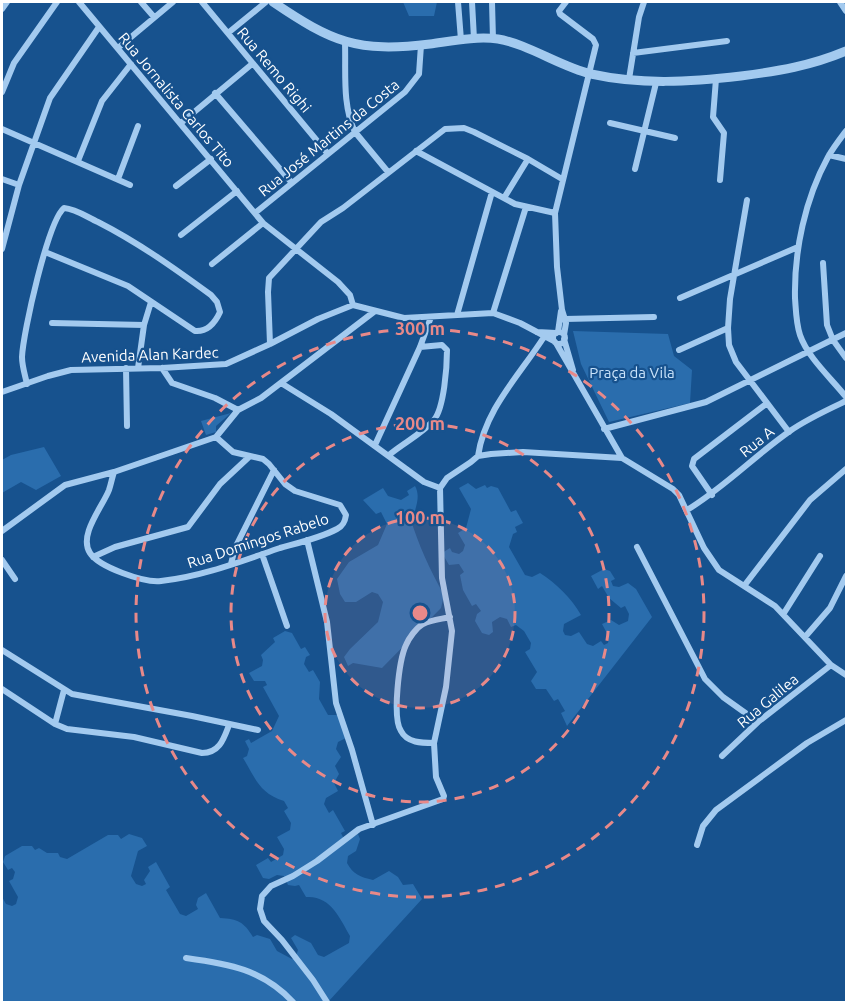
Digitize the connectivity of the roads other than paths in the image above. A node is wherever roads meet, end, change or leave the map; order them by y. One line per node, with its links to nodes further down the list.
1 (7, 2): 15 (street)
2 (57, 2): 35 (street)
3 (79, 2): 18 (street, Rua Jornalista Carlos Tito)
4 (141, 2): 17 (street)
5 (173, 2): 17 (street)
6 (202, 2): 19 (street, Rua Remo Righi)
7 (266, 2): 19 (street)
8 (273, 2): 24 (street)
9 (458, 2): 22 (street)
10 (472, 2): 20 (street)
11 (492, 2): 21 (street)
12 (566, 2): 31 (street)
13 (644, 2): 28 (street)
14 (840, 2): 16 (street)
15 (2, 9)
16 (846, 12)
17 (154, 17): 26 (street)
18 (99, 27): 26 (street, Rua Jornalista Carlos Tito); 45 (street)
19 (228, 33): 30 (street, Rua Remo Righi)
20 (474, 39): 21 (street); 22 (street)
21 (493, 39): 31 (street)
22 (461, 40): 25 (street)
23 (727, 41): 28 (street)
24 (345, 43): 25 (street); 43 (street)
25 (422, 45): 43 (street, Rua José Martins da Costa)
26 (118, 48): 29 (street, Rua Jornalista Carlos Tito)
27 (846, 51): 33 (street)
28 (633, 52): 32 (street)
29 (131, 64): 37 (street, Rua Jornalista Carlos Tito); 52 (street)
30 (252, 64): 36 (street); 47 (street, Rua Remo Righi)
31 (590, 74): 32 (street); 57 (street)
32 (629, 79): 34 (street)
33 (716, 79): 34 (street); 58 (street)
34 (656, 83): 41 (street)
35 (2, 92)
36 (215, 93): 37 (street); 59 (street)
37 (181, 123): 49 (street, Rua Jornalista Carlos Tito)
38 (610, 123): 41 (street)
39 (138, 126): 56 (street)
40 (2, 129): 45 (street)
41 (644, 130): 44 (street); 53 (street)
42 (846, 131): 48 (street)
43 (355, 132): 47 (street, Rua José Martins da Costa); 54 (street)
44 (675, 138)
45 (33, 143): 52 (street); 60 (street)
46 (416, 151): 50 (street); 54 (street); 64 (street)
47 (328, 154): 59 (street, Rua José Martins da Costa)
48 (829, 155): 51 (street); 72 (street)
49 (211, 159): 62 (street); 63 (street, Rua Jornalista Carlos Tito)
50 (528, 159): 57 (street); 65 (street)
51 (846, 159)
52 (78, 161): 56 (street)
53 (635, 169)
54 (388, 172): 73 (street)
55 (2, 179): 60 (street)
56 (118, 179): 61 (street)
57 (561, 179): 69 (street)
58 (720, 180)
59 (291, 183): 68 (street, Rua José Martins da Costa)
60 (19, 185): 74 (street)
61 (130, 185)
62 (176, 186)
63 (237, 191): 68 (street, Rua Jornalista Carlos Tito); 71 (street)
64 (492, 192): 65 (street); 85 (street)
65 (504, 198): 67 (street)
66 (747, 200): 78 (street)
67 (526, 207): 69 (street); 84 (street)
68 (255, 213): 70 (street, Rua Jornalista Carlos Tito)
69 (555, 213): 82 (street)
70 (263, 223): 73 (street, Rua Jornalista Carlos Tito); 77 (street)
71 (181, 235)
72 (798, 247): 78 (street); 101 (street)
73 (295, 248): 81 (street, Rua Jornalista Carlos Tito); 98 (street)
74 (2, 249)
75 (45, 252): 80 (street); 80 (street); 109 (street)
76 (823, 263): 96 (street)
77 (212, 264)
78 (735, 272): 79 (street); 91 (street)
79 (680, 298)
80 (151, 302): 90 (street)
81 (353, 305): 83 (street); 98 (street, Avenida Alan Kardec)
82 (562, 310): 88 (street); 94 (street)
83 (375, 311): 87 (street); 108 (street)
84 (493, 313): 85 (street); 92 (street)
85 (457, 315): 87 (street)
86 (654, 316): 88 (street)
87 (431, 317): 99 (street)
88 (565, 319): 94 (street)
89 (52, 323): 90 (street)
90 (144, 325): 103 (street)
91 (728, 327): 100 (street); 107 (street)
92 (537, 332): 94 (street); 95 (street)
93 (846, 333): 96 (street)
94 (560, 335): 97 (street); 97 (street); 106 (street)
95 (544, 337): 97 (street); 120 (street)
96 (833, 340): 101 (street); 102 (street)
97 (555, 342): 106 (street)
98 (270, 344): 104 (street, Avenida Alan Kardec)
99 (420, 347): 118 (street); 119 (street)
100 (679, 350)
101 (808, 350): 107 (street); 111 (street)
102 (846, 358)
103 (138, 368): 104 (street, Avenida Alan Kardec); 105 (street, Avenida Alan Kardec)
104 (162, 368): 113 (street)
105 (126, 369): 109 (street, Avenida Alan Kardec); 114 (street)
106 (573, 371): 115 (street)
107 (750, 382): 112 (street); 115 (street)
108 (281, 383): 113 (street); 118 (street)
109 (27, 384): 110 (street, Avenida Alan Kardec)
110 (2, 392)
111 (846, 399): 116 (street, Rua A)
112 (766, 404): 116 (street); 127 (street)
113 (238, 410): 117 (street)
114 (127, 426)
115 (604, 429): 122 (street)
116 (789, 432): 127 (street, Rua A)
117 (216, 437): 121 (street, Rua Domingos Rabelo); 125 (street)
118 (375, 445): 119 (street)
119 (389, 455): 126 (street)
120 (478, 456): 122 (street); 126 (street)
121 (249, 457): 124 (street, Rua Domingos Rabelo); 133 (street)
122 (622, 458): 128 (street)
123 (846, 469): 139 (street)
124 (274, 470): 130 (street, Rua Domingos Rabelo); 136 (street)
125 (114, 472): 129 (street); 133 (street)
126 (440, 488): 141 (street)
127 (712, 495): 128 (street, Rua A)
128 (687, 510): 139 (street)
129 (2, 531)
130 (307, 540): 132 (street, Rua Domingos Rabelo); 156 (street)
131 (637, 547): 150 (street)
132 (262, 554): 136 (street, Rua Domingos Rabelo); 142 (street)
133 (92, 555): 136 (street, Rua Domingos Rabelo)
134 (820, 556): 140 (street)
135 (2, 560): 138 (street)
136 (231, 564)
137 (846, 576): 143 (street)
138 (15, 579)
139 (744, 586): 140 (street)
140 (784, 613): 143 (street)
141 (450, 617): 154 (street); 154 (street)
142 (286, 626)
143 (805, 637): 145 (street)
144 (2, 650): 148 (street)
145 (831, 665): 146 (street); 150 (street, Rua Galilea)
146 (846, 675)
147 (2, 689): 151 (street)
148 (64, 690): 151 (street); 152 (street)
149 (846, 720): 157 (street)
150 (758, 722): 155 (street, Rua Galilea)
151 (55, 724): 152 (street)
152 (229, 725): 153 (street)
153 (258, 730)
154 (434, 743): 156 (street)
155 (722, 756)
156 (373, 825): 160 (street)
157 (697, 845)
158 (186, 958): 159 (street)
159 (292, 1002)
160 (327, 1002)

